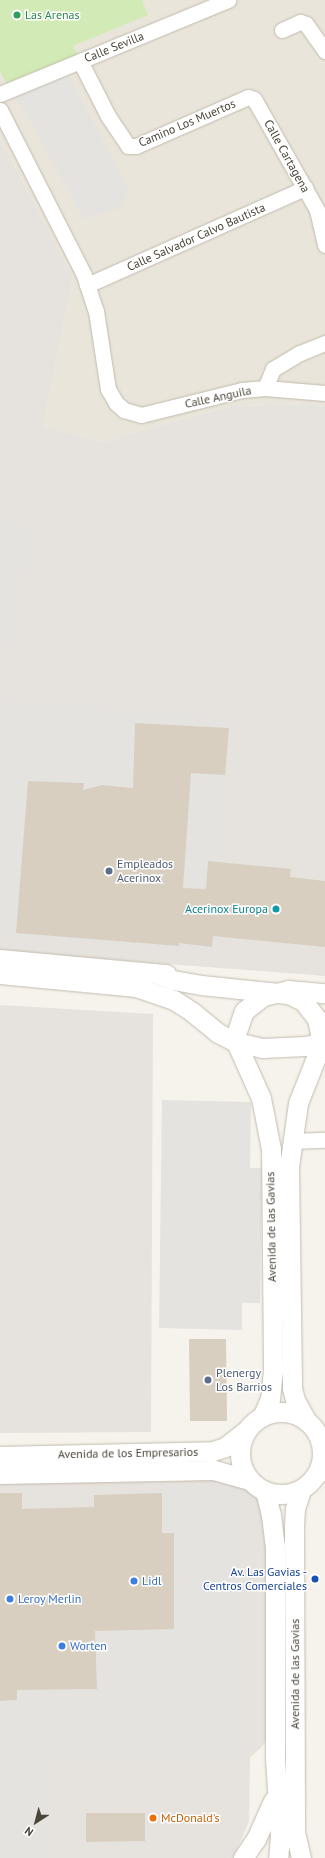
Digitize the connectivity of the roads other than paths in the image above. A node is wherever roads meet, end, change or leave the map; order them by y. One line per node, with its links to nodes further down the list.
1 (228, 0): 4 (street, Calle Sevilla)
2 (282, 30): 3 (street)
3 (325, 51)
4 (80, 61): 5 (street, Calle Sevilla); 6 (street, Camino Los Muertos)
5 (0, 94)
6 (248, 97): 8 (street, Calle Cartagena)
7 (0, 110): 10 (street)
8 (305, 188): 9 (street, Calle Cartagena); 10 (street, Calle Salvador Calvo Bautista)
9 (325, 245)
10 (87, 286): 12 (street, Calle Anguila)
11 (325, 343): 12 (street)
12 (266, 388): 13 (street, Calle Anguila)
13 (325, 393)
14 (0, 959): 15 (street)
15 (154, 973): 17 (street); 18 (street)
16 (0, 974): 20 (street)
17 (325, 986)
18 (272, 992): 19 (street); 20 (street); 21 (street)
19 (325, 993)
20 (236, 1042): 21 (street); 24 (street, Avenida de las Gavias)
21 (321, 1049): 23 (street, Avenida de las Gavias)
22 (325, 1140): 23 (street)
23 (291, 1141): 25 (street, Avenida de las Gavias)
24 (255, 1423): 25 (street); 26 (street, Avenida de los Empresarios); 29 (street)
25 (316, 1431): 28 (street)
26 (0, 1456)
27 (0, 1474): 29 (street, Avenida de los Empresarios)
28 (313, 1479): 29 (street); 35 (street, Avenida de las Gavias)
29 (257, 1486): 30 (street, Avenida de las Gavias)
30 (276, 1794): 31 (street, Avenida de las Gavias); 32 (street)
31 (278, 1830): 33 (street, Avenida de las Gavias); 34 (street, Avenida de las Gavias)
32 (243, 1858)
33 (268, 1858)
34 (278, 1858)
35 (302, 1858)

